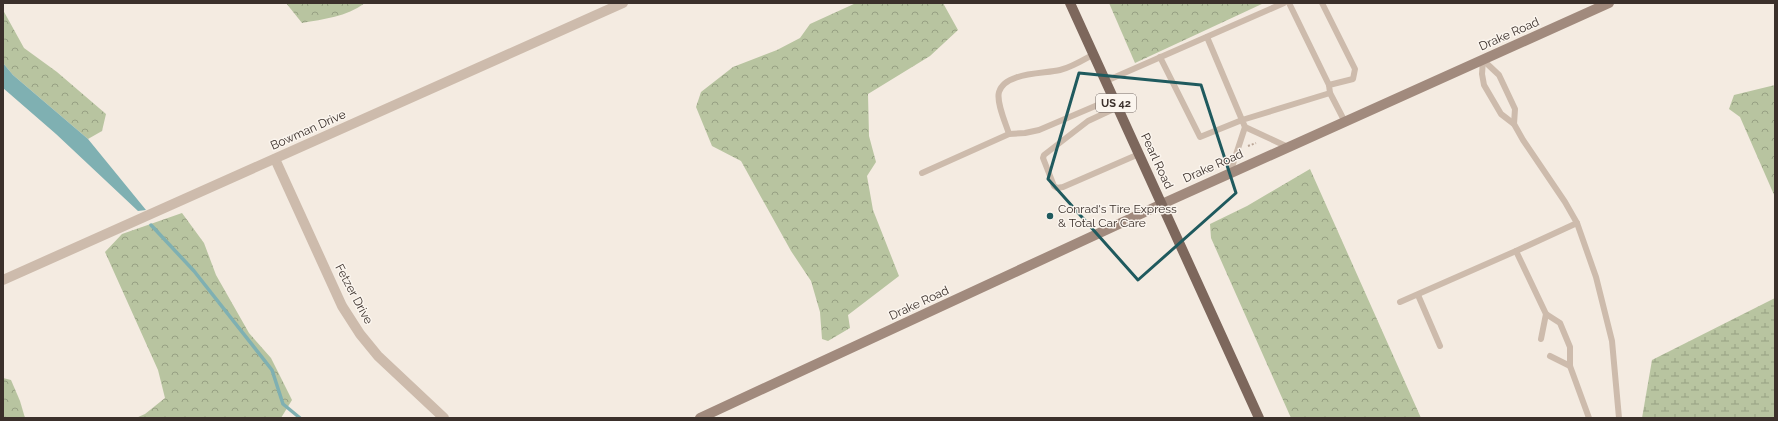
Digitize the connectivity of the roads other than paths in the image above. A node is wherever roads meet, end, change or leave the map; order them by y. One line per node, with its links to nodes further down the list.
1 (623, 3): 22 (street, Bowman Drive)
2 (1070, 3): 8 (main road, Pearl Road / US 42)
3 (1284, 3): 7 (lane)
4 (1289, 3): 12 (lane)
5 (1322, 3): 12 (lane)
6 (1609, 3): 10 (street, Drake Road)
7 (1208, 37): 9 (lane); 15 (lane)
8 (1094, 54): 11 (main road, Pearl Road / US 42); 19 (lane)
9 (1160, 58): 11 (lane); 15 (lane)
10 (1483, 60): 16 (street, Drake Road); 17 (lane); 17 (lane)
11 (1106, 81): 14 (main road, Pearl Road / US 42)
12 (1329, 85): 13 (lane)
13 (1330, 93): 15 (lane); 16 (lane)
14 (1116, 102): 19 (lane); 21 (main road, Pearl Road / US 42); 21 (lane)
15 (1242, 120): 18 (lane)
16 (1345, 122): 20 (street, Drake Road)
17 (1514, 124): 26 (lane)
18 (1244, 127): 20 (lane); 24 (lane)
19 (1009, 134): 23 (lane)
20 (1288, 146): 24 (street, Drake Road)
21 (1139, 154): 25 (main road, Pearl Road / US 42)
22 (275, 159): 28 (street, Bowman Drive); 36 (street, Fetzer Drive)
23 (922, 173)
24 (1230, 173): 25 (street, Drake Road)
25 (1162, 204): 37 (street, Drake Road); 38 (main road, Pearl Road / US 42)
26 (1577, 223): 27 (lane); 40 (lane)
27 (1516, 251): 29 (lane); 31 (lane)
28 (3, 280)
29 (1418, 295): 30 (lane); 33 (lane)
30 (1400, 302)
31 (1546, 314): 32 (lane); 35 (lane)
32 (1541, 338)
33 (1440, 346)
34 (1550, 356): 35 (lane)
35 (1570, 366): 39 (lane)
36 (444, 418)
37 (700, 418)
38 (1259, 418)
39 (1589, 418)
40 (1618, 418)

